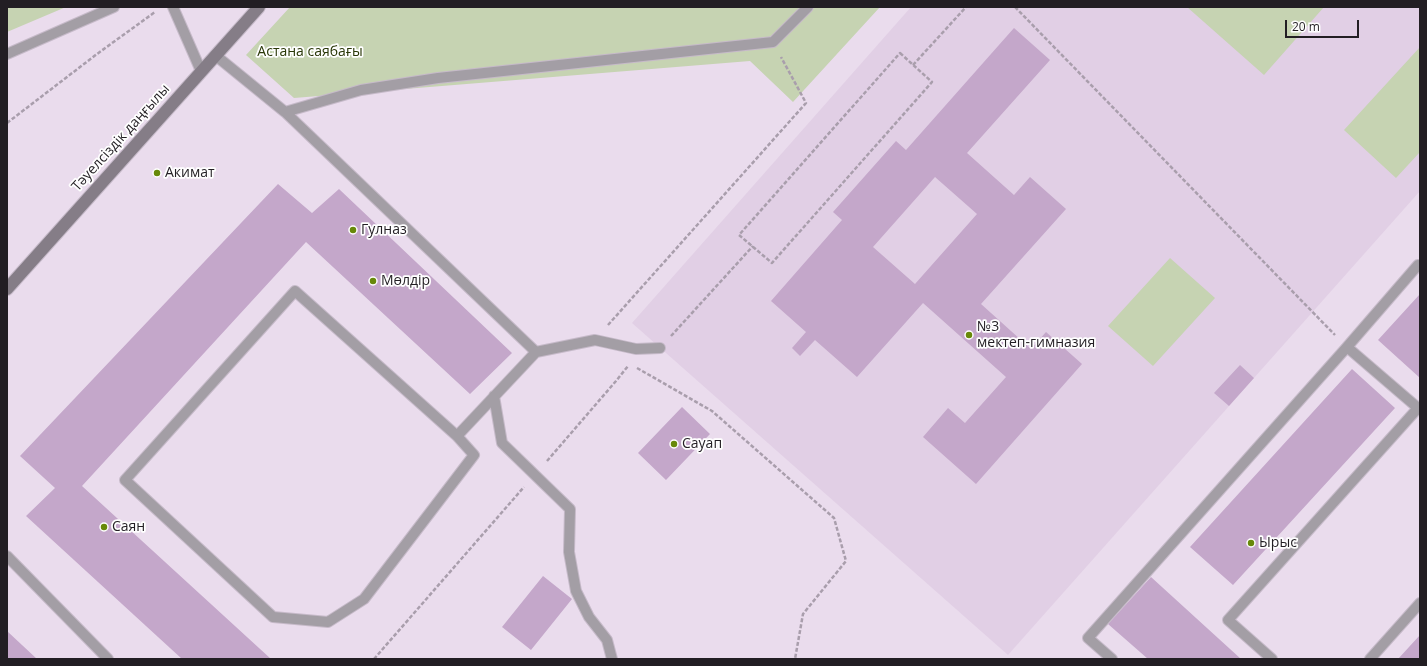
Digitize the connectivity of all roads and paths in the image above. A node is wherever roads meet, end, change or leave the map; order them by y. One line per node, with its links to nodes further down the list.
1 (114, 7): 9 (lane)
2 (173, 7): 12 (lane)
3 (259, 7): 10 (street, Тәуелсіздік даңғылы)
4 (808, 7): 8 (lane)
5 (966, 7): 11 (path)
6 (1015, 7): 19 (path)
7 (157, 11): 14 (path)
8 (773, 42): 13 (lane); 18 (path)
9 (7, 54)
10 (215, 55): 12 (street, Тәуелсіздік даңғылы); 13 (lane)
11 (913, 66): 15 (path); 15 (path)
12 (201, 71): 17 (street, Тәуелсіздік даңғылы)
13 (285, 112): 22 (lane)
14 (7, 123)
15 (753, 246): 20 (path)
16 (1419, 265): 19 (lane)
17 (7, 289)
18 (595, 340): 21 (lane); 22 (lane)
19 (1347, 347): 25 (lane); 34 (lane)
20 (660, 348): 21 (lane)
21 (636, 349): 23 (path)
22 (536, 352): 24 (lane)
23 (629, 363): 27 (path); 33 (path)
24 (494, 396): 26 (lane); 27 (lane)
25 (1419, 409): 35 (lane)
26 (457, 436): 26 (lane)
27 (534, 476): 31 (path); 32 (lane)
28 (7, 556): 30 (lane)
29 (1420, 603): 36 (lane)
30 (108, 659)
31 (374, 659)
32 (612, 659)
33 (795, 659)
34 (1112, 659)
35 (1272, 659)
36 (1370, 659)

